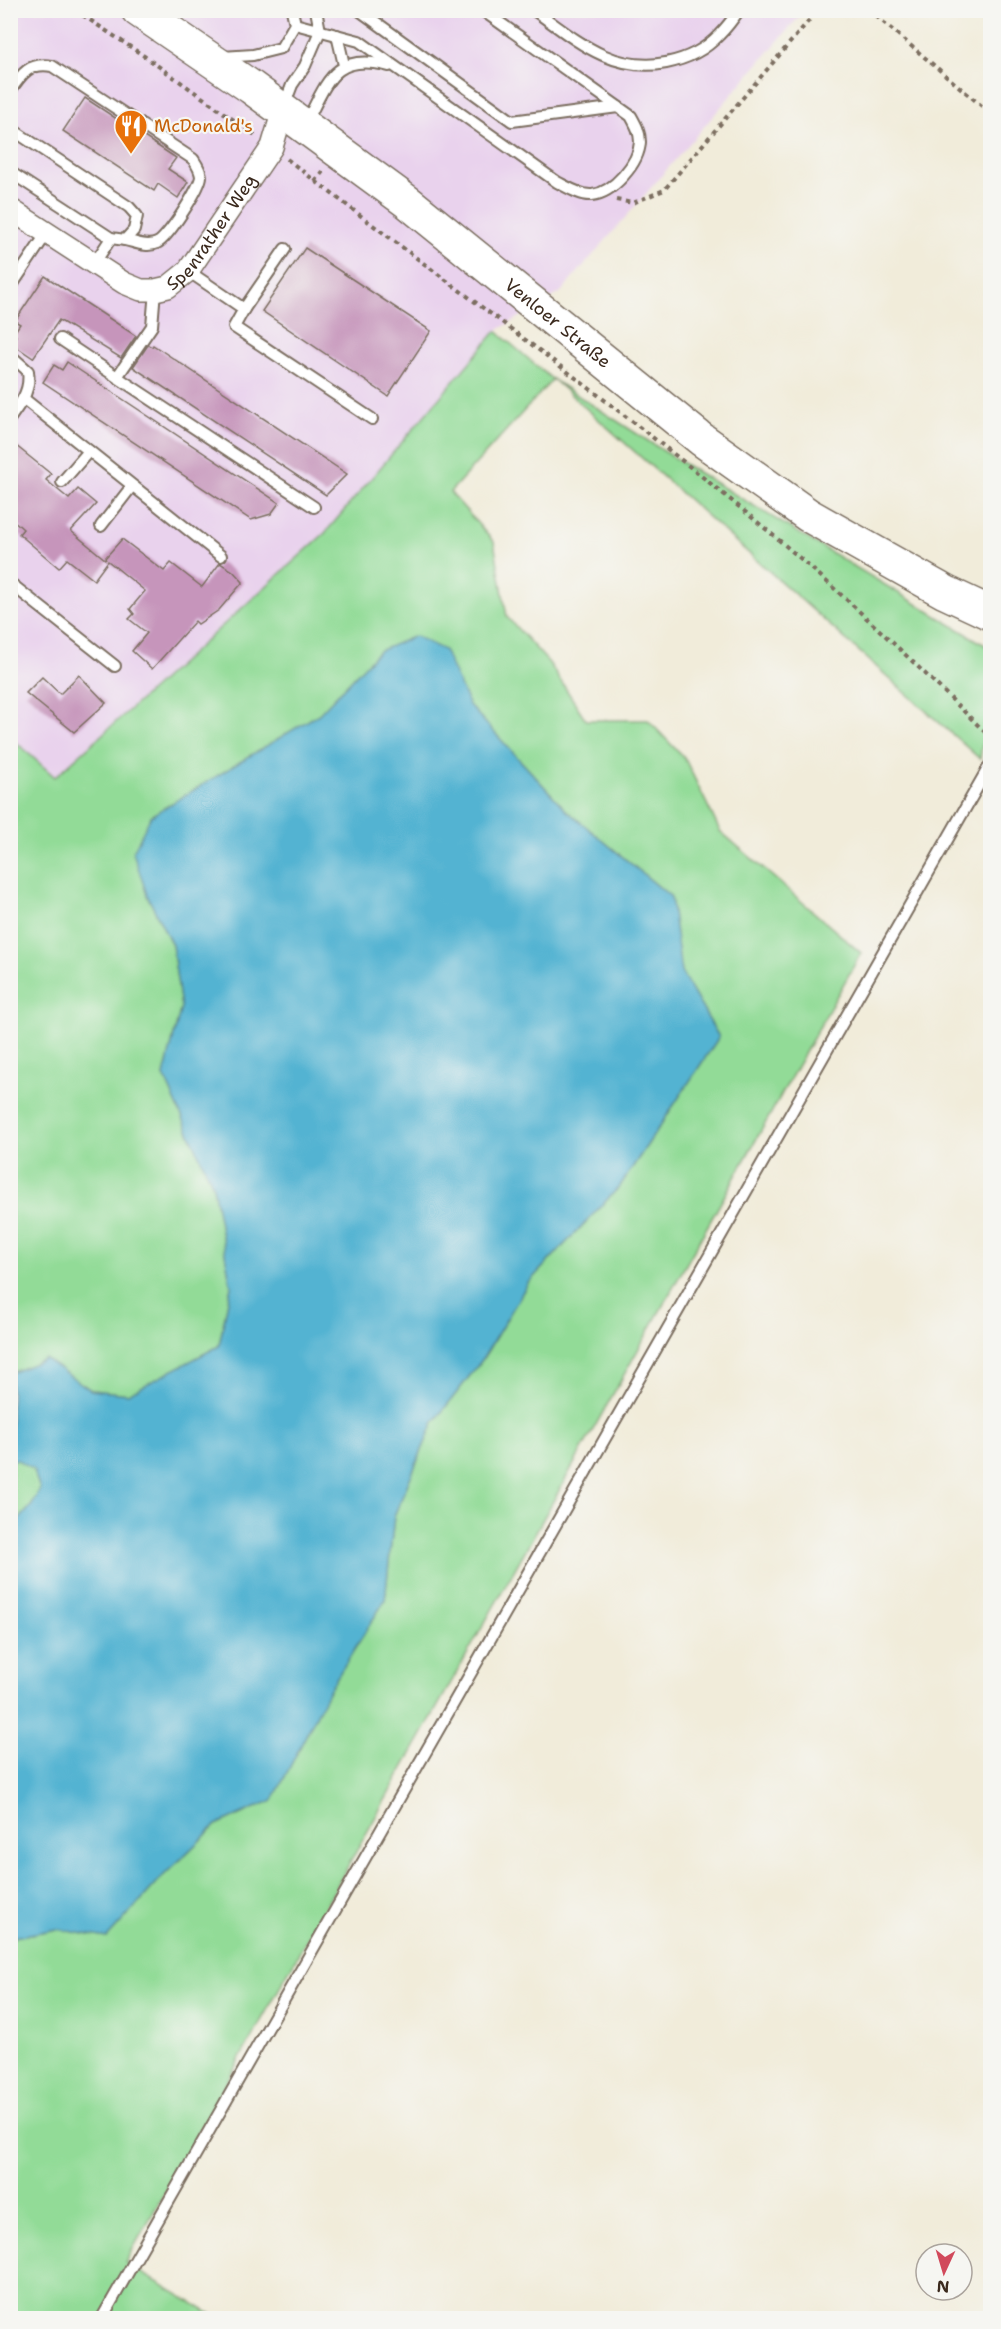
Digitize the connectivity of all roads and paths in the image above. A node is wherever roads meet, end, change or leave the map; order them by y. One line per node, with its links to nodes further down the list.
1 (75, 10): 22 (path)
2 (138, 10): 14 (main road, Venloer Straße)
3 (292, 10): 11 (lane)
4 (316, 10): 12 (lane)
5 (359, 10): 18 (lane)
6 (482, 10): 18 (lane)
7 (534, 10): 8 (lane)
8 (740, 10)
9 (818, 10): 24 (path)
10 (869, 10): 19 (path)
11 (295, 24): 12 (lane); 14 (lane)
12 (320, 31): 13 (lane); 20 (lane)
13 (337, 35): 15 (lane); 16 (lane)
14 (210, 58): 20 (main road, Venloer Straße)
15 (344, 65): 16 (lane); 20 (lane)
16 (397, 68): 24 (lane)
17 (10, 91): 28 (lane)
18 (618, 107): 24 (lane)
19 (990, 113)
20 (293, 118): 22 (street, Spenrather Weg); 48 (main road, Venloer Straße)
21 (10, 128): 28 (lane)
22 (272, 147): 31 (street, Spenrather Weg); 50 (path)
23 (10, 172): 27 (lane)
24 (592, 195)
25 (10, 209): 26 (street, Spenrather Weg)
26 (47, 233): 30 (street, Spenrather Weg); 32 (lane)
27 (111, 238): 28 (lane); 30 (lane)
28 (125, 240)
29 (285, 249): 34 (lane)
30 (94, 264): 33 (street, Spenrather Weg)
31 (188, 271): 33 (street, Spenrather Weg); 34 (lane)
32 (10, 288)
33 (155, 290): 37 (lane)
34 (244, 309): 40 (lane)
35 (60, 339): 37 (lane)
36 (10, 355): 38 (lane)
37 (117, 377): 44 (lane)
38 (24, 399): 39 (lane); 41 (lane)
39 (10, 418)
40 (372, 420)
41 (89, 451): 42 (lane); 43 (lane)
42 (62, 482)
43 (132, 486): 45 (lane); 46 (lane)
44 (314, 507)
45 (101, 526)
46 (221, 556)
47 (10, 583): 49 (lane)
48 (990, 613)
49 (115, 666)
50 (990, 737)
51 (990, 765): 52 (lane)
52 (102, 2319)

